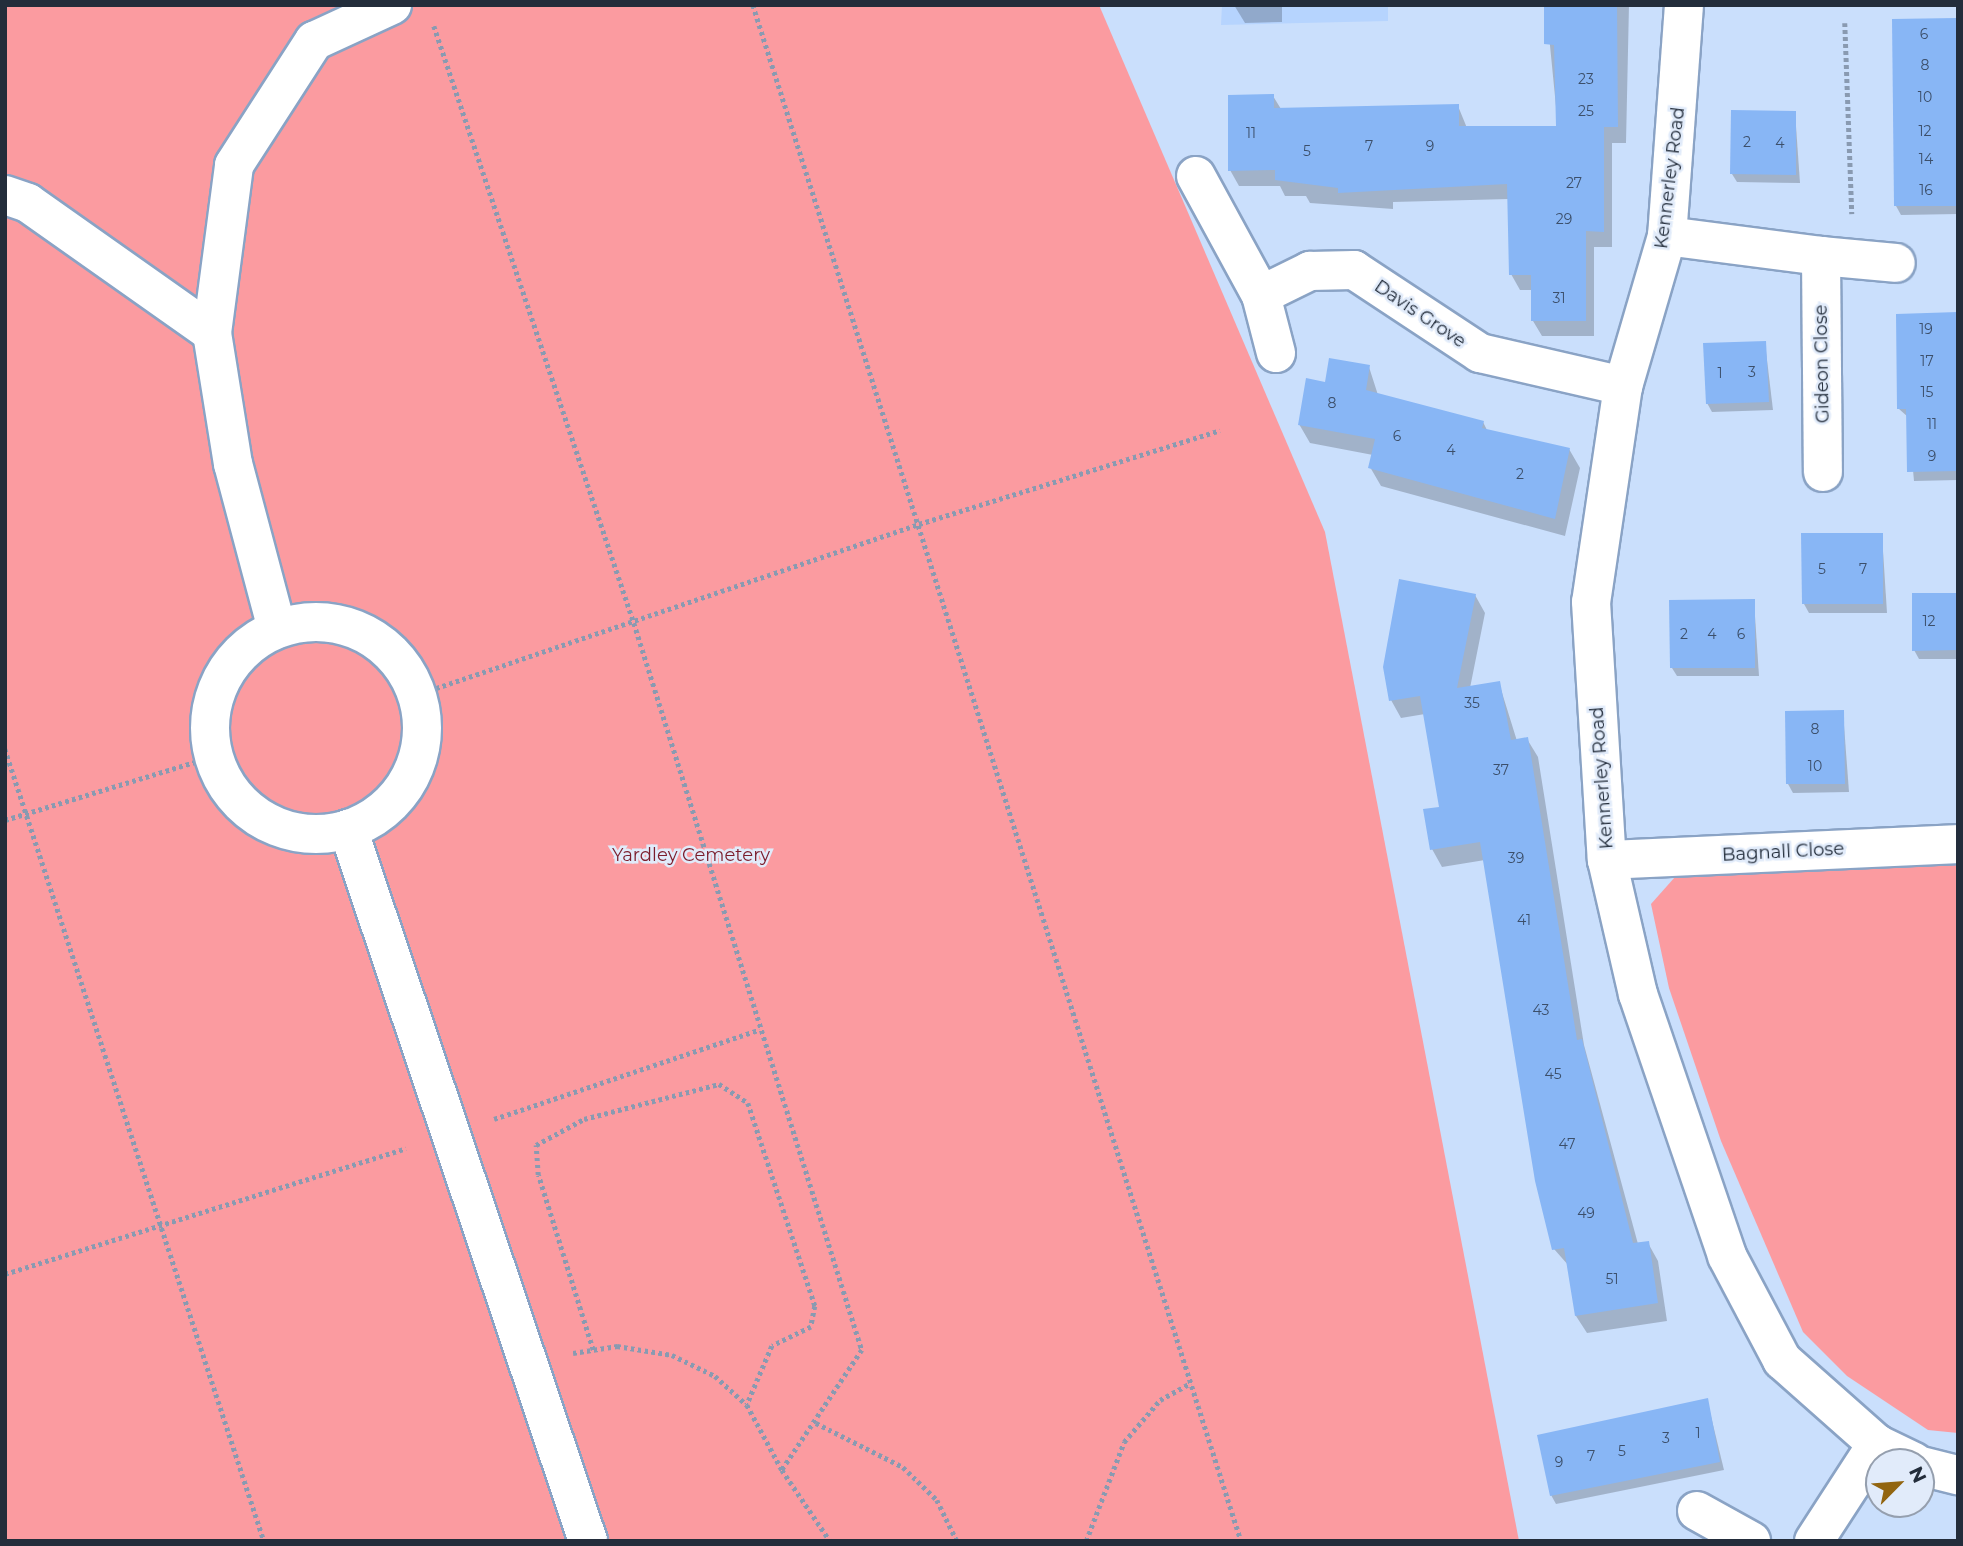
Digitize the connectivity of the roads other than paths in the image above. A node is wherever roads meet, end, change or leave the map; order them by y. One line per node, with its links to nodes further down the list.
1 (392, 5): 9 (street)
2 (1684, 5): 5 (street, Kennerley Road)
3 (1196, 176): 8 (street)
4 (5, 195): 9 (street)
5 (1667, 236): 6 (street); 11 (street, Kennerley Road)
6 (1837, 257): 7 (street); 12 (street, Gideon Close)
7 (1896, 263)
8 (1261, 295): 10 (street); 11 (street, Davis Grove)
9 (212, 333): 13 (street)
10 (1276, 353)
11 (1623, 386): 16 (street, Kennerley Road)
12 (1823, 472)
13 (277, 629): 14 (street); 14 (street)
14 (348, 829): 22 (street)
15 (1958, 844): 16 (street, Bagnall Close)
16 (1607, 860): 17 (street, Kennerley Road)
17 (1877, 1444): 18 (street, Kennerley Road); 24 (street)
18 (1885, 1448)
19 (1935, 1469): 20 (street)
20 (1958, 1475)
21 (1697, 1511): 23 (street)
22 (588, 1541)
23 (1751, 1541)
24 (1814, 1541)

